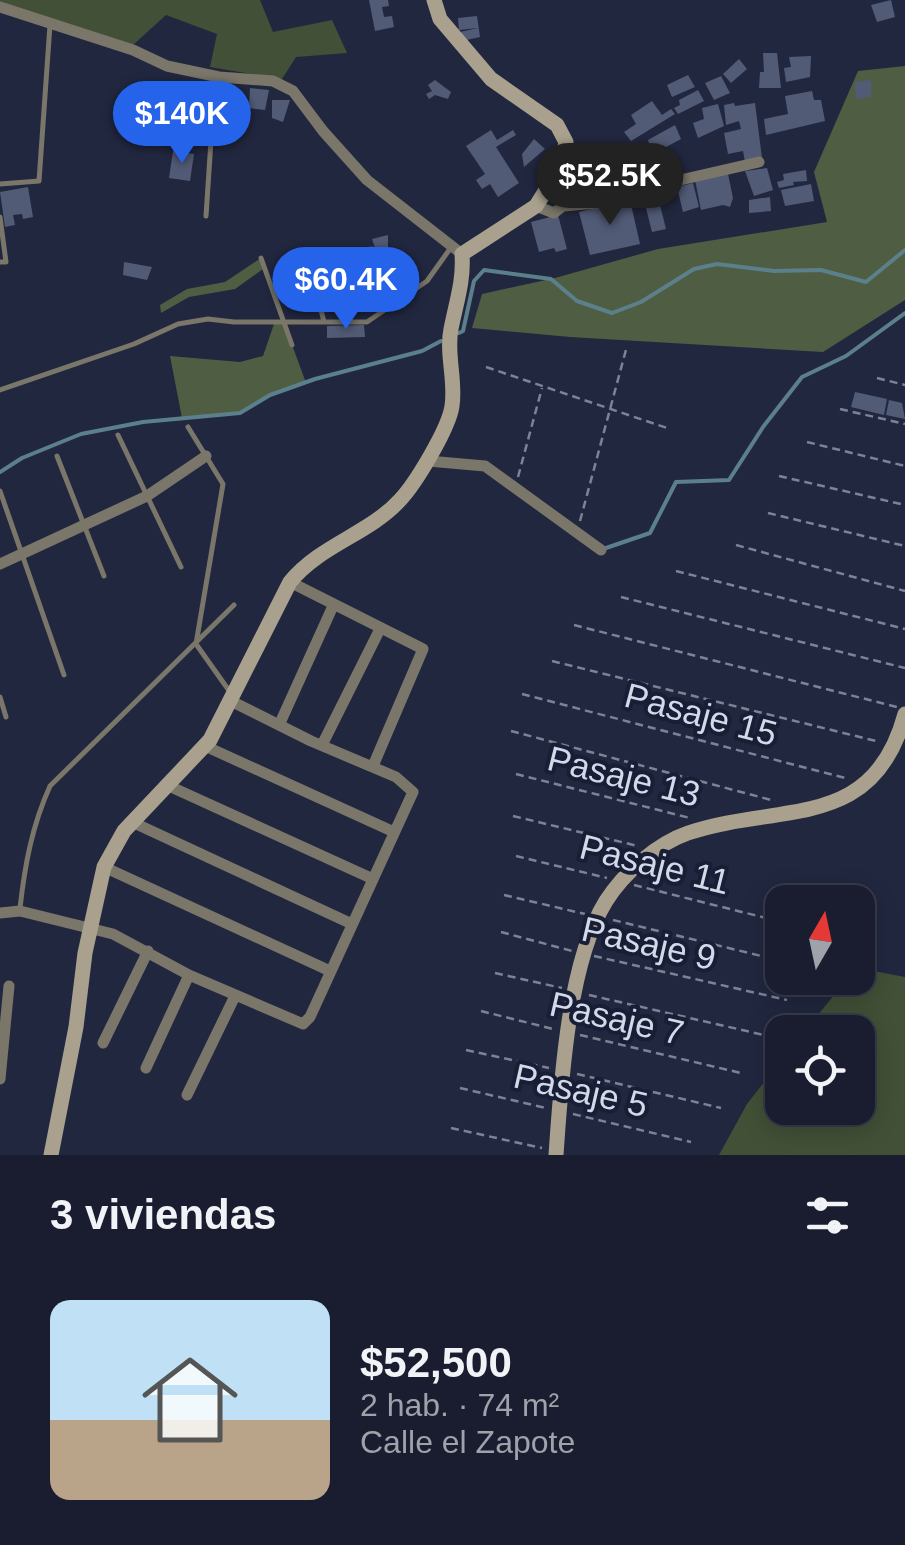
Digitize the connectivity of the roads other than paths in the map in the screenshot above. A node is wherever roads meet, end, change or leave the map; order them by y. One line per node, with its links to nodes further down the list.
1 (434, 0): 7 (street)
2 (0, 7): 3 (street)
3 (50, 22): 4 (street); 6 (lane)
4 (215, 76): 8 (lane); 11 (street)
5 (759, 162): 7 (street)
6 (0, 184)
7 (536, 206): 11 (street)
8 (206, 216)
9 (0, 217): 13 (lane)
10 (372, 249): 15 (lane)
11 (457, 250): 15 (lane); 22 (street)
12 (261, 258): 14 (lane)
13 (0, 262)
14 (283, 320): 15 (lane); 16 (lane); 17 (lane)
15 (324, 322)
16 (292, 345)
17 (0, 390)
18 (188, 427): 21 (lane)
19 (118, 435): 24 (lane)
20 (58, 456): 25 (lane)
21 (206, 456): 24 (street); 35 (lane)
22 (428, 461): 26 (street); 31 (street)
23 (0, 491): 27 (lane)
24 (147, 496): 25 (street); 29 (lane)
25 (84, 525): 27 (street); 30 (lane)
26 (601, 550)
27 (22, 554): 28 (street); 36 (lane)
28 (0, 564)
29 (181, 567)
30 (104, 576)
31 (290, 582): 33 (street); 38 (street)
32 (234, 604): 35 (lane)
33 (332, 606): 34 (street); 41 (street)
34 (380, 629): 43 (street); 44 (street)
35 (196, 644): 38 (lane); 50 (lane)
36 (64, 675)
37 (0, 697): 40 (lane)
38 (232, 699): 41 (street); 42 (street)
39 (905, 711): 63 (street)
40 (6, 717)
41 (280, 724): 43 (street)
42 (204, 746): 45 (street); 47 (street)
43 (322, 746): 44 (street)
44 (373, 766): 47 (street)
45 (168, 786): 46 (street); 49 (street)
46 (132, 822): 48 (street); 52 (street)
47 (394, 832): 49 (street)
48 (104, 868): 53 (street); 55 (street)
49 (373, 879): 52 (street)
50 (20, 911): 51 (street); 53 (street)
51 (0, 913)
52 (352, 924): 55 (street)
53 (90, 928): 54 (street); 64 (street)
54 (148, 952): 56 (street); 59 (street)
55 (330, 971): 58 (street)
56 (189, 975): 58 (street); 60 (street)
57 (9, 986): 61 (street)
58 (235, 996): 62 (street)
59 (103, 1043)
60 (146, 1068)
61 (0, 1079)
62 (186, 1095)
63 (556, 1153)
64 (51, 1155)

